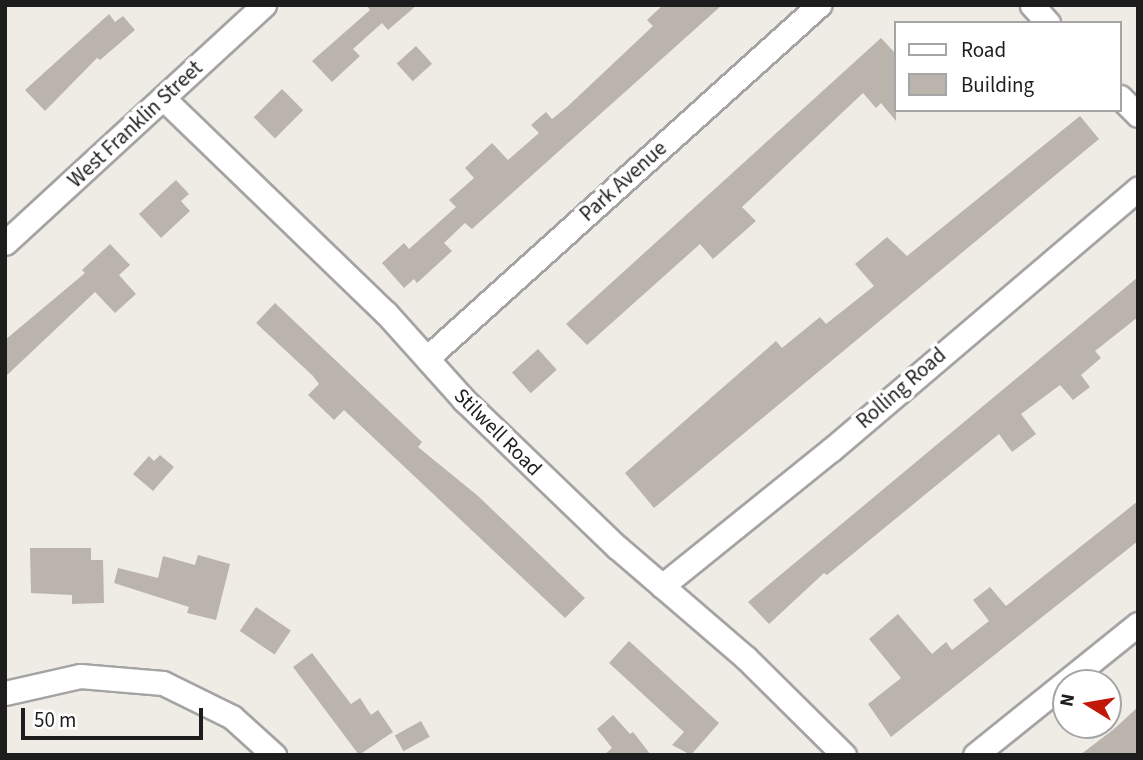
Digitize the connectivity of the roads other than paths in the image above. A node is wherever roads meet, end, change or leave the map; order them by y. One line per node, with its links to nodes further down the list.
1 (264, 5): 5 (street, West Franklin Street)
2 (819, 5): 10 (street, Park Avenue)
3 (1032, 5): 4 (street)
4 (1046, 21)
5 (163, 98): 9 (street, West Franklin Street); 10 (street, Stilwell Road)
6 (1122, 99): 7 (street)
7 (1138, 116)
8 (1138, 188): 11 (street, Rolling Road)
9 (5, 243)
10 (427, 358): 11 (street, Stilwell Road)
11 (662, 586): 15 (street, Stilwell Road)
12 (1138, 624): 16 (street)
13 (9, 689): 14 (street)
14 (274, 755)
15 (844, 755)
16 (975, 755)

